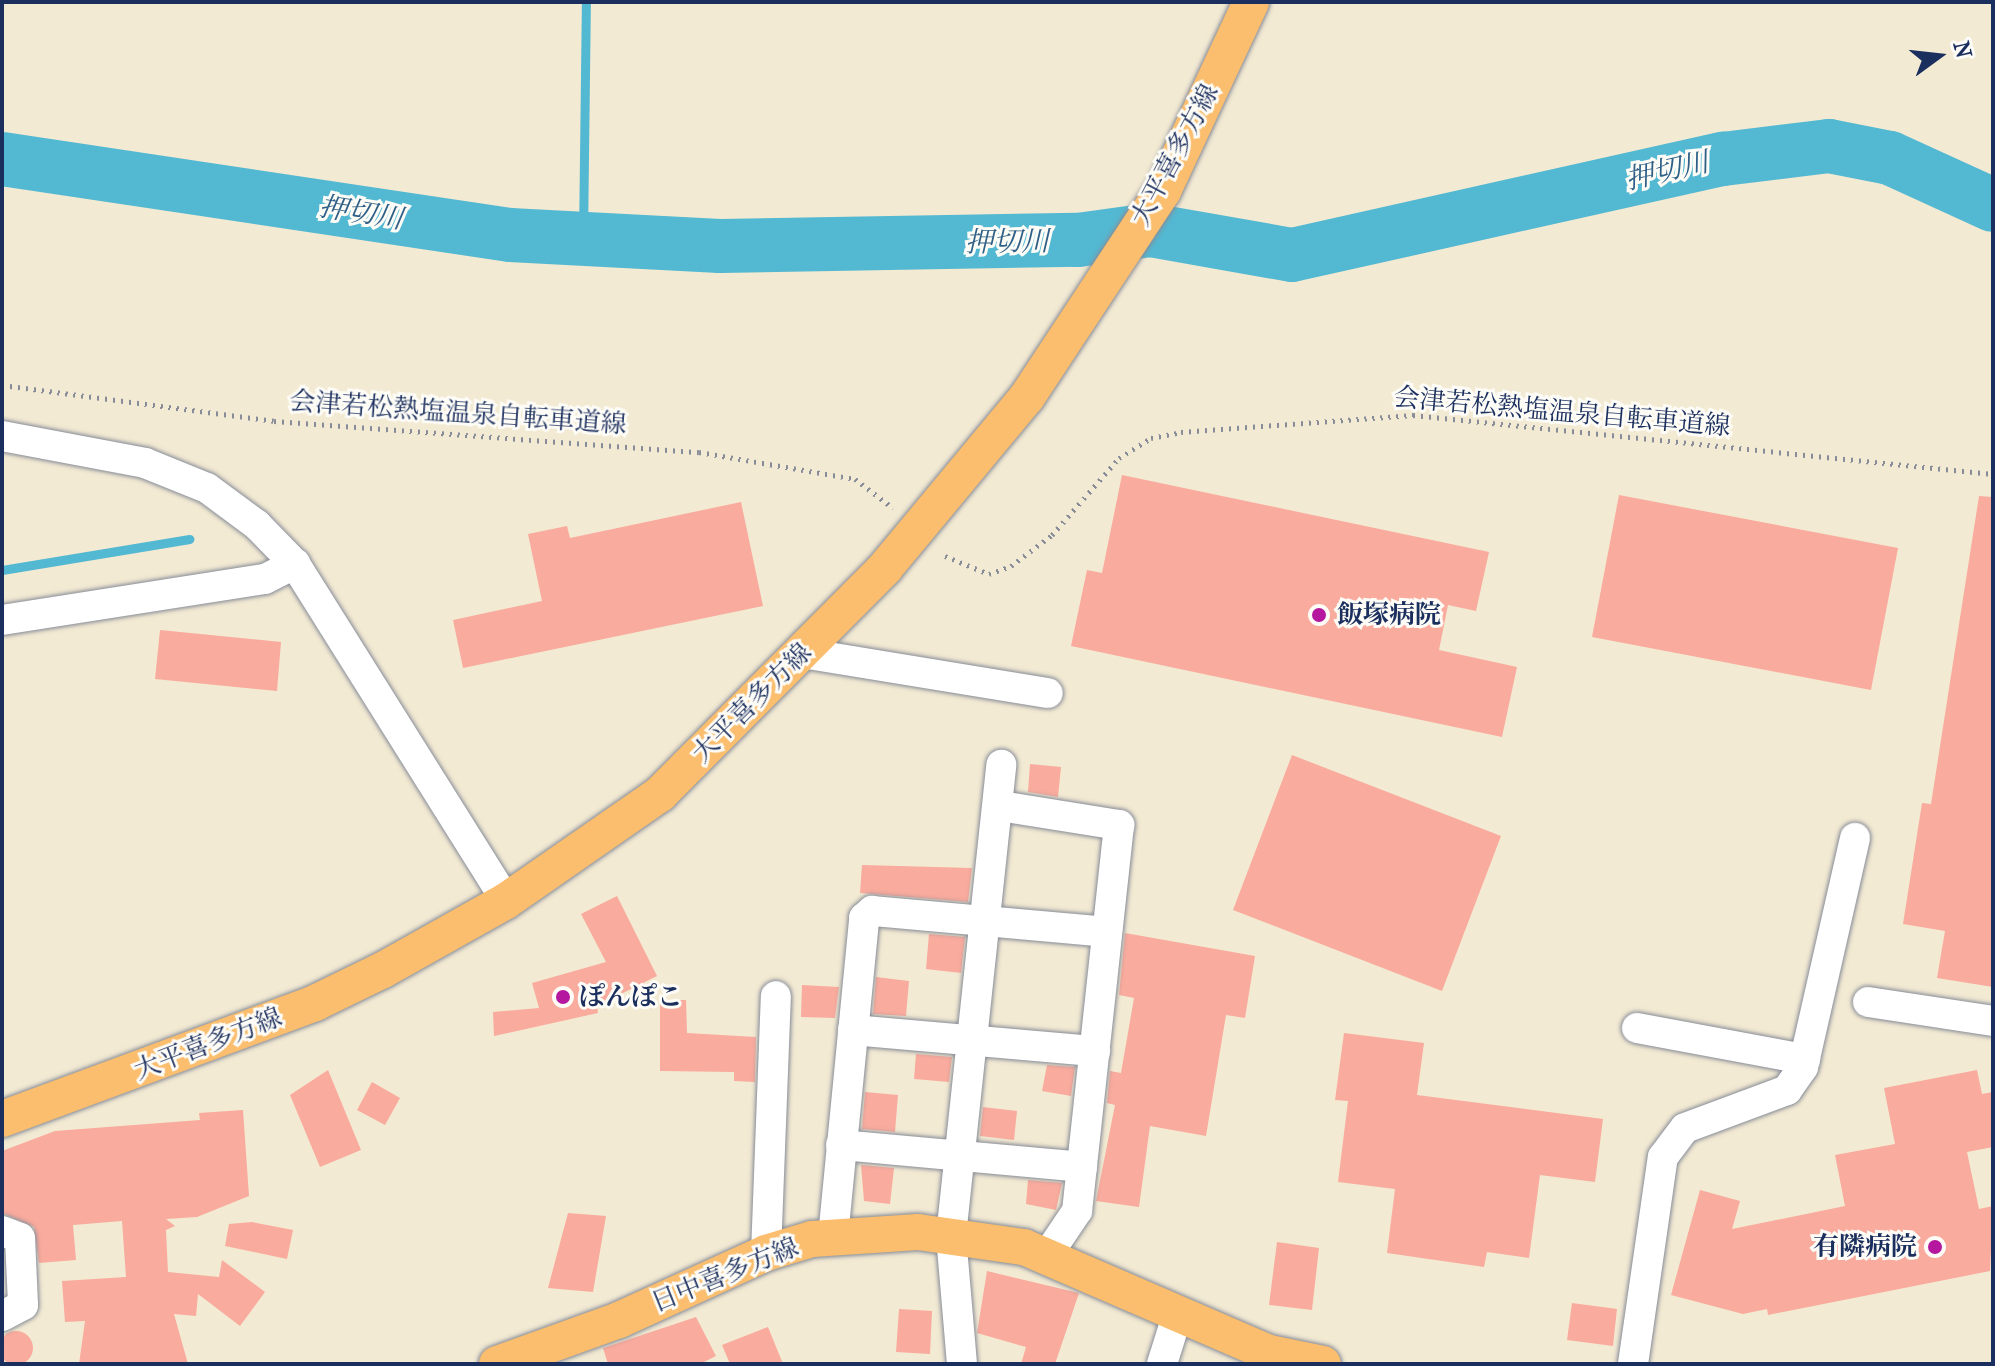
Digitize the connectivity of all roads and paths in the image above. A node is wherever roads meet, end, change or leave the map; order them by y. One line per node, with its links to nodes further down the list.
1 (1251, 2): 9 (main road, 大平喜多方線)
2 (2, 385): 5 (path, 会津若松熱塩温泉自転車道線)
3 (2, 436): 7 (street)
4 (1993, 474): 6 (path, 会津若松熱塩温泉自転車道線)
5 (899, 513)
6 (945, 556)
7 (295, 564): 8 (street); 14 (street)
8 (2, 620)
9 (803, 653): 10 (street); 14 (main road, 大平喜多方線)
10 (1048, 693)
11 (1001, 765): 12 (street)
12 (1000, 806): 15 (street); 16 (street)
13 (1855, 838): 24 (street)
14 (506, 901): 25 (main road, 大平喜多方線)
15 (987, 922): 16 (street); 21 (street); 22 (street)
16 (1107, 932): 23 (street)
17 (776, 996): 32 (street)
18 (1868, 1002): 19 (street)
19 (1993, 1021)
20 (1637, 1028): 24 (street)
21 (853, 1030): 22 (street); 26 (street)
22 (975, 1038): 23 (street); 27 (street)
23 (1095, 1051): 28 (street)
24 (1805, 1059): 41 (street)
25 (2, 1119)
26 (841, 1145): 27 (street); 31 (street)
27 (963, 1151): 28 (street); 30 (street)
28 (1082, 1167): 33 (street)
29 (2, 1231): 35 (street)
30 (951, 1236): 31 (main road, 日中喜多方線); 33 (main road, 日中喜多方線); 38 (street)
31 (833, 1237): 32 (main road, 日中喜多方線)
32 (766, 1253): 36 (main road, 日中喜多方線)
33 (1046, 1257): 34 (main road, 日中喜多方線)
34 (1178, 1313): 39 (street); 40 (main road, 日中喜多方線)
35 (2, 1316)
36 (551, 1356): 37 (main road, 日中喜多方線)
37 (497, 1364)
38 (962, 1364)
39 (1162, 1364)
40 (1323, 1364)
41 (1633, 1364)

